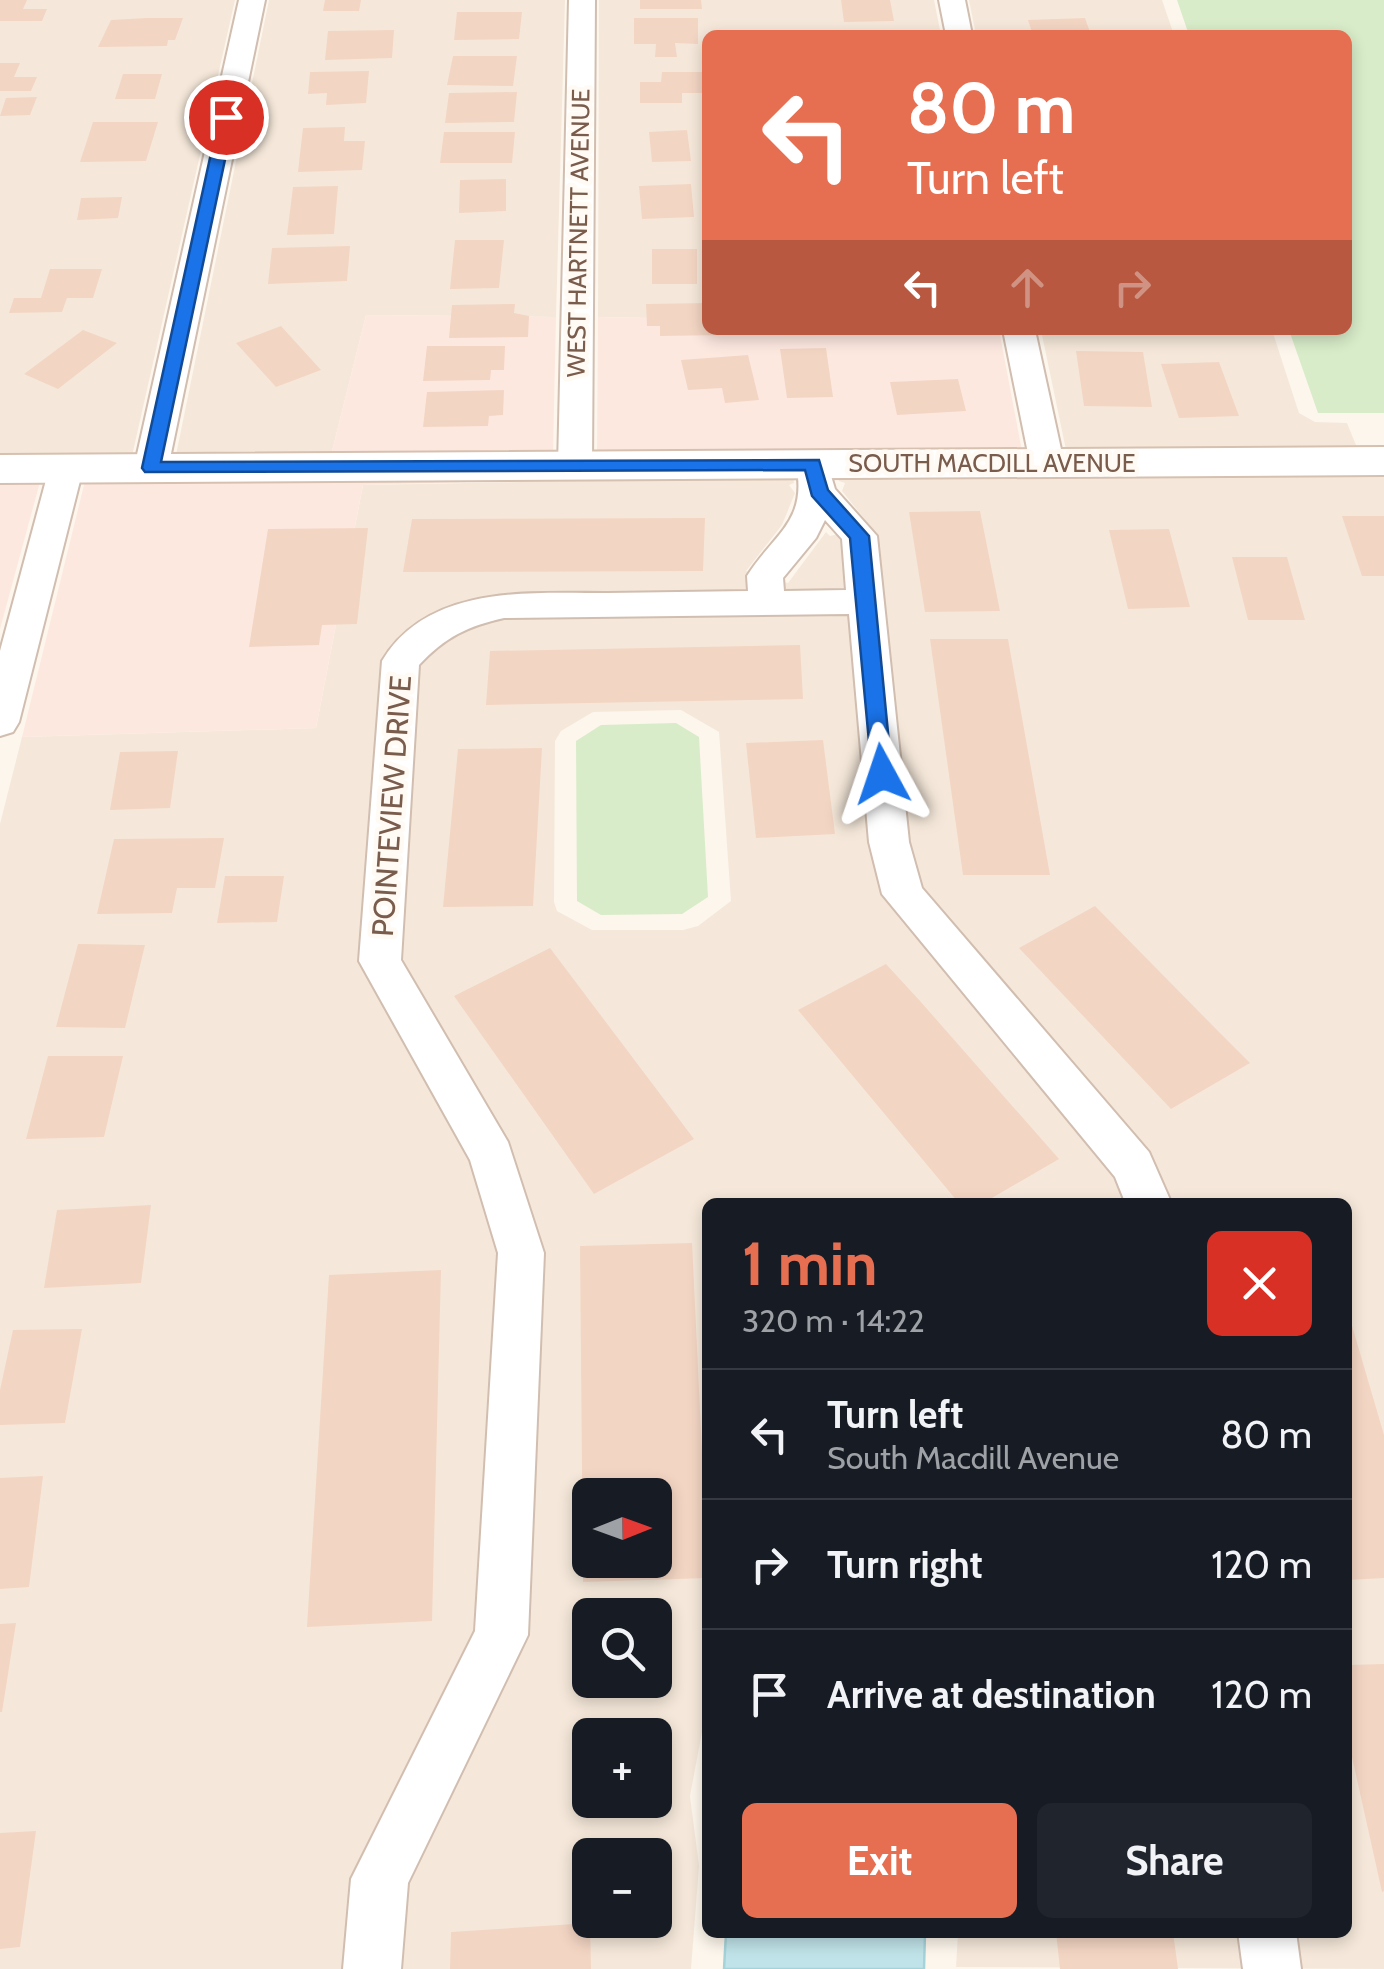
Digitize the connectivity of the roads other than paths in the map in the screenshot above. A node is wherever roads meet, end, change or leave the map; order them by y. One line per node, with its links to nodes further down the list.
1 (252, 0): 9 (street)
2 (582, 0): 8 (street, WEST HARTNETT AVENUE)
3 (952, 0): 4 (street)
4 (958, 30)
5 (1020, 335): 7 (street)
6 (1384, 461): 7 (street, SOUTH MACDILL AVENUE)
7 (1046, 463): 12 (street, SOUTH MACDILL AVENUE)
8 (575, 466): 9 (street, SOUTH MACDILL AVENUE); 12 (street, SOUTH MACDILL AVENUE)
9 (151, 468): 11 (street, SOUTH MACDILL AVENUE)
10 (0, 469): 11 (street, SOUTH MACDILL AVENUE)
11 (66, 469): 15 (street)
12 (816, 478): 13 (street); 14 (street)
13 (866, 602): 14 (street, POINTEVIEW DRIVE); 16 (street)
14 (766, 603): 18 (street, POINTEVIEW DRIVE)
15 (0, 722)
16 (1146, 1198)
17 (1268, 1938): 19 (street)
18 (372, 1969)
19 (1272, 1969)

